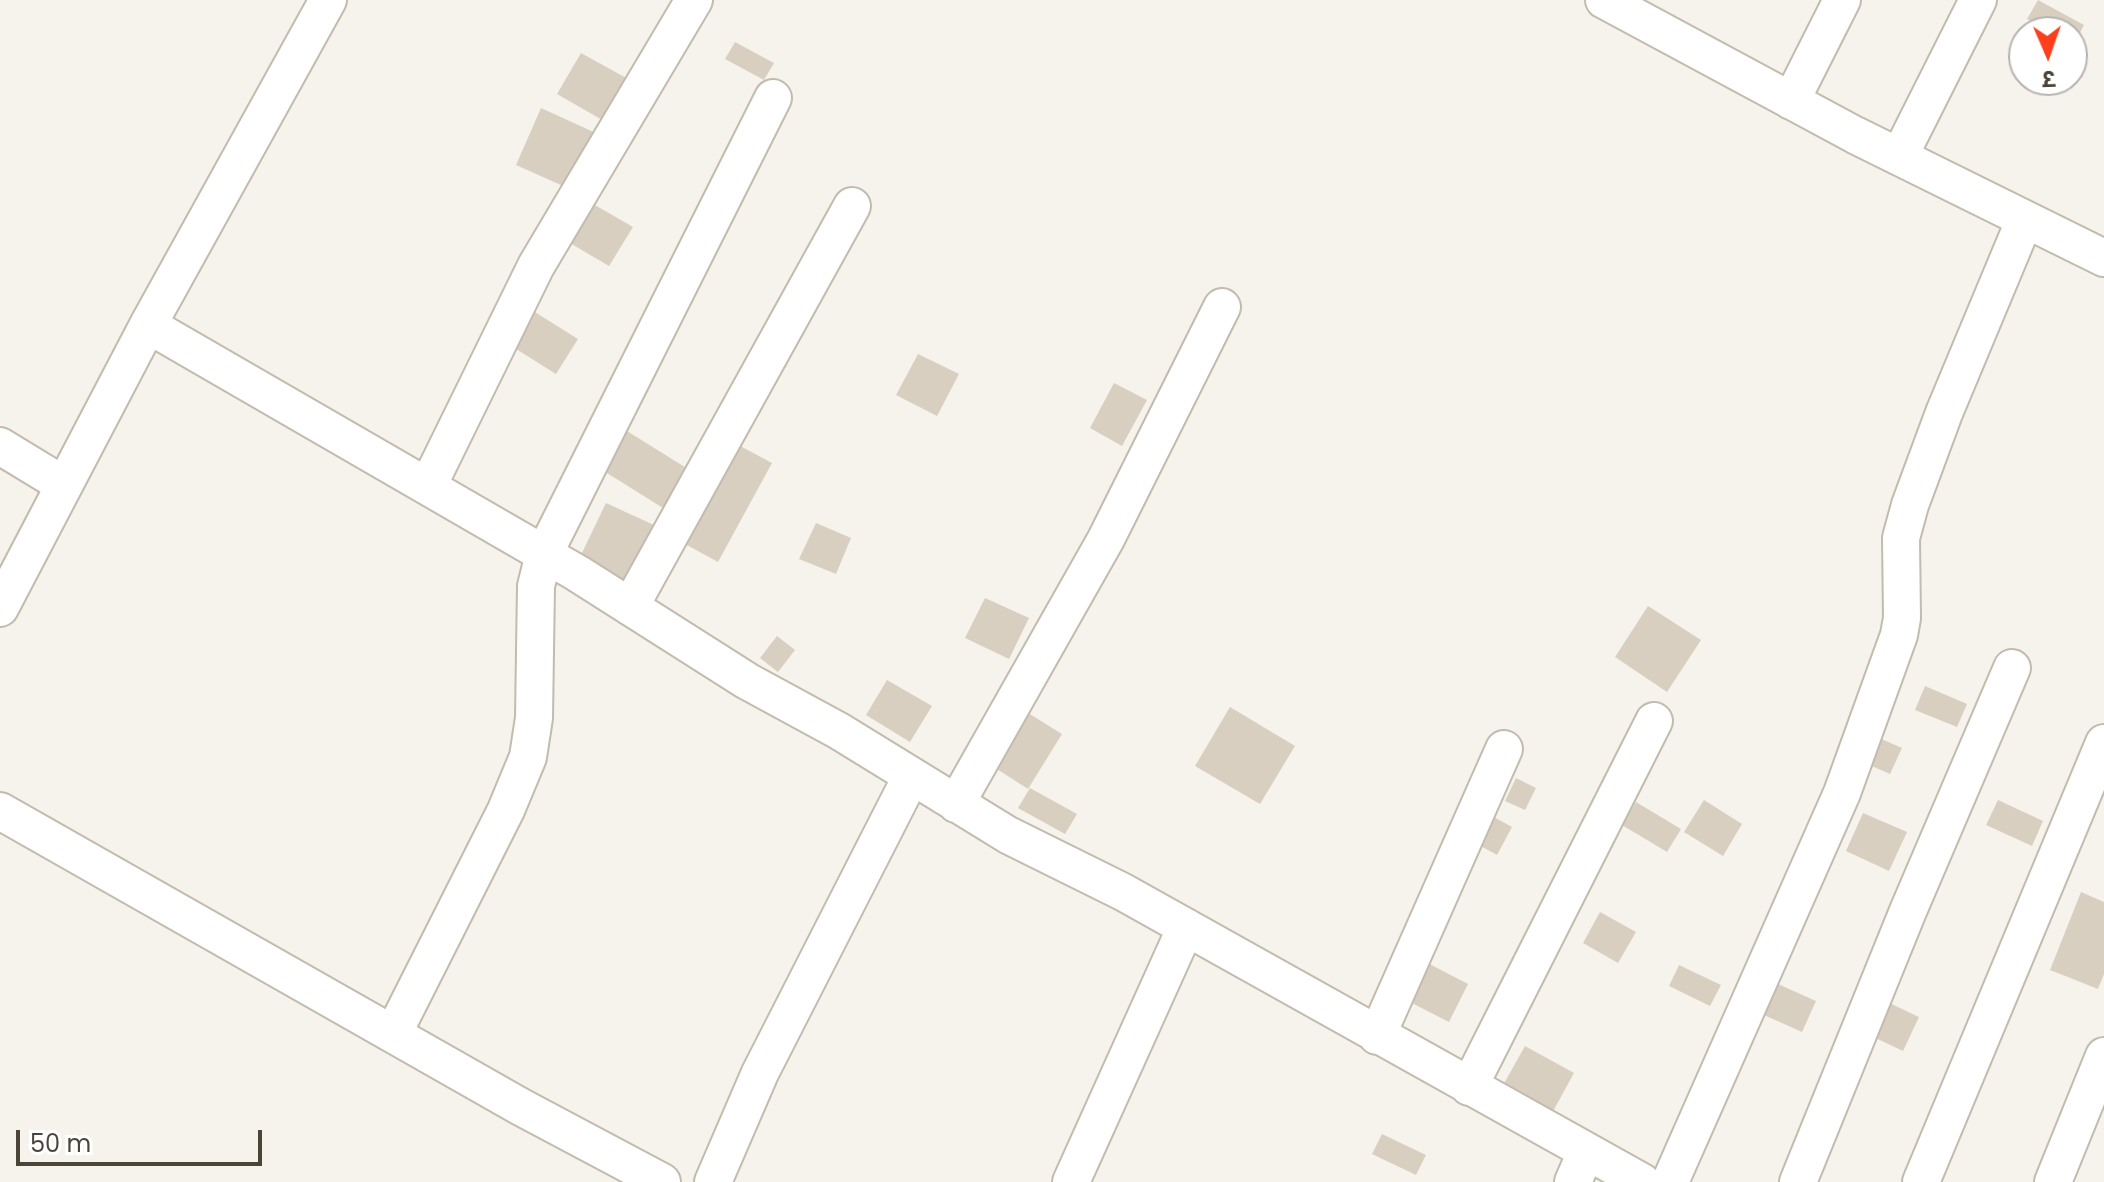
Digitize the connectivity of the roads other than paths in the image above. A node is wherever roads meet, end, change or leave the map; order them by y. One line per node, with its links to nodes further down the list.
1 (328, 0): 13 (street)
2 (694, 0): 16 (street)
3 (1842, 0): 7 (street)
4 (1978, 0): 8 (street)
5 (1608, 1): 7 (street)
6 (773, 98): 17 (street)
7 (1791, 101): 8 (street)
8 (1899, 157): 10 (street)
9 (852, 206): 19 (street)
10 (2025, 219): 11 (street); 37 (street)
11 (2104, 258)
12 (1222, 307): 25 (street)
13 (148, 325): 15 (street); 16 (street)
14 (0, 446): 15 (street)
15 (64, 485): 18 (street)
16 (428, 486): 17 (street)
17 (544, 554): 19 (street); 28 (street)
18 (3, 595)
19 (630, 607): 24 (street)
20 (2012, 668): 38 (street)
21 (1654, 721): 31 (street)
22 (2104, 743): 39 (street)
23 (1504, 749): 29 (street)
24 (911, 777): 25 (street); 34 (street)
25 (956, 804): 27 (street)
26 (0, 811): 28 (street)
27 (1186, 927): 29 (street); 35 (street)
28 (393, 1034): 33 (street)
29 (1377, 1036): 31 (street)
30 (2104, 1056): 40 (street)
31 (1469, 1087): 32 (street)
32 (1580, 1167): 36 (street)
33 (662, 1182)
34 (713, 1182)
35 (1071, 1182)
36 (1642, 1182)
37 (1670, 1182)
38 (1798, 1182)
39 (1921, 1182)
40 (2053, 1182)

